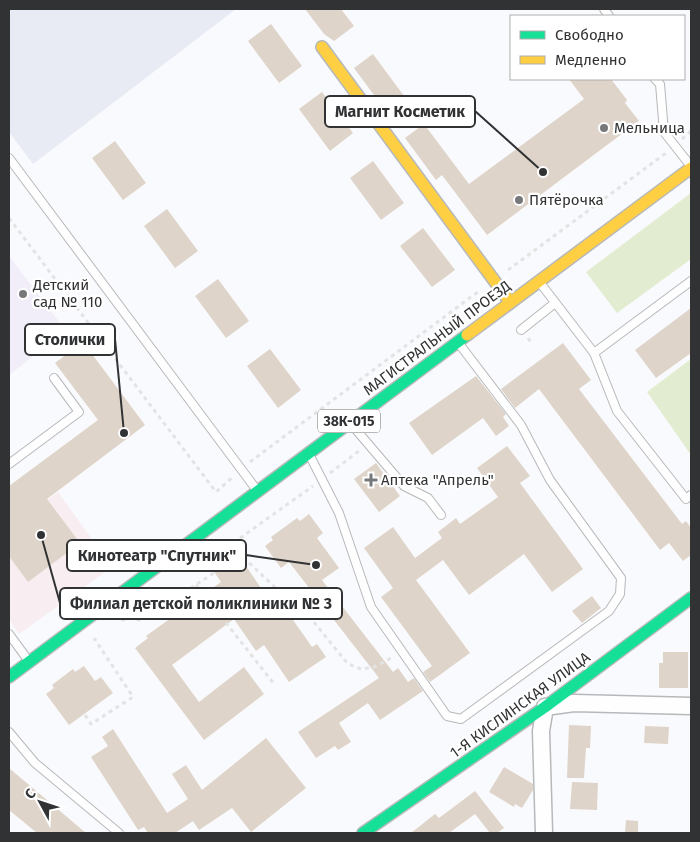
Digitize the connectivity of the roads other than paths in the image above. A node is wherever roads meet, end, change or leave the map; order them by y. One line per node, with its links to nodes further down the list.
1 (322, 48): 7 (main road)
2 (657, 80): 4 (lane)
3 (9, 158): 16 (lane)
4 (691, 167): 5 (main road, МАГИСТРАЛЬНЫЙ ПРОЕЗД / 38К-015)
5 (539, 281): 7 (main road, МАГИСТРАЛЬНЫЙ ПРОЕЗД / 38К-015); 8 (lane)
6 (691, 281): 11 (lane)
7 (510, 302): 10 (main road, МАГИСТРАЛЬНЫЙ ПРОЕЗД / 38К-015)
8 (555, 302): 9 (lane); 11 (lane)
9 (521, 330)
10 (457, 342): 13 (main road, МАГИСТРАЛЬНЫЙ ПРОЕЗД / 38К-015); 14 (lane)
11 (594, 353): 17 (lane)
12 (54, 378): 15 (lane)
13 (349, 421): 14 (main road, МАГИСТРАЛЬНЫЙ ПРОЕЗД / 38К-015); 18 (lane)
14 (308, 452): 16 (main road, МАГИСТРАЛЬНЫЙ ПРОЕЗД / 38К-015)
15 (9, 464)
16 (258, 490): 21 (main road, МАГИСТРАЛЬНЫЙ ПРОЕЗД / 38К-015)
17 (691, 495)
18 (440, 515)
19 (691, 598): 24 (main road, 1-Я КИСЛИНСКАЯ УЛИЦА)
20 (9, 634): 21 (lane)
21 (29, 662): 22 (main road, МАГИСТРАЛЬНЫЙ ПРОЕЗД / 38К-015)
22 (9, 677)
23 (691, 706): 24 (street)
24 (545, 707): 27 (main road, 1-Я КИСЛИНСКАЯ УЛИЦА); 28 (street)
25 (9, 732): 26 (lane)
26 (119, 833)
27 (363, 833)
28 (544, 833)

